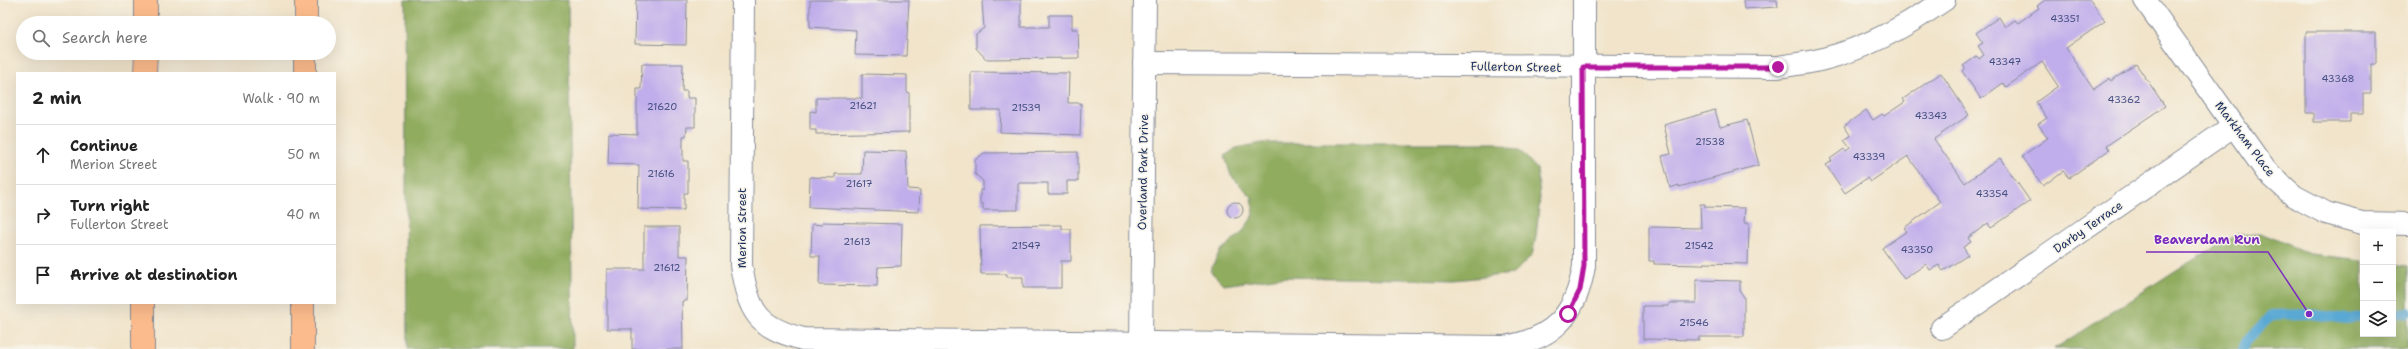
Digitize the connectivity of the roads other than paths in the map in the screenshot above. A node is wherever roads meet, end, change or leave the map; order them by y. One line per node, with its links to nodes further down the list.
1 (146, 0): 8 (highway)
2 (306, 0): 9 (highway)
3 (744, 0): 21 (street, Merion Street)
4 (1145, 0): 12 (street, Overland Park Drive)
5 (1584, 0): 13 (street, Merion Street)
6 (1944, 0): 13 (street, Fullerton Street)
7 (2145, 0): 16 (street, Markham Place)
8 (146, 16)
9 (306, 16)
10 (146, 60): 14 (highway)
11 (305, 60): 15 (highway)
12 (1144, 63): 13 (street, Fullerton Street); 21 (street, Overland Park Drive)
13 (1583, 67): 21 (street, Merion Street)
14 (145, 72)
15 (305, 72)
16 (2233, 126): 17 (street, Markham Place); 20 (street, Darby Terrace)
17 (2408, 224)
18 (143, 304): 22 (highway)
19 (303, 304): 23 (highway)
20 (1942, 328)
21 (1141, 344)
22 (143, 349)
23 (303, 349)

